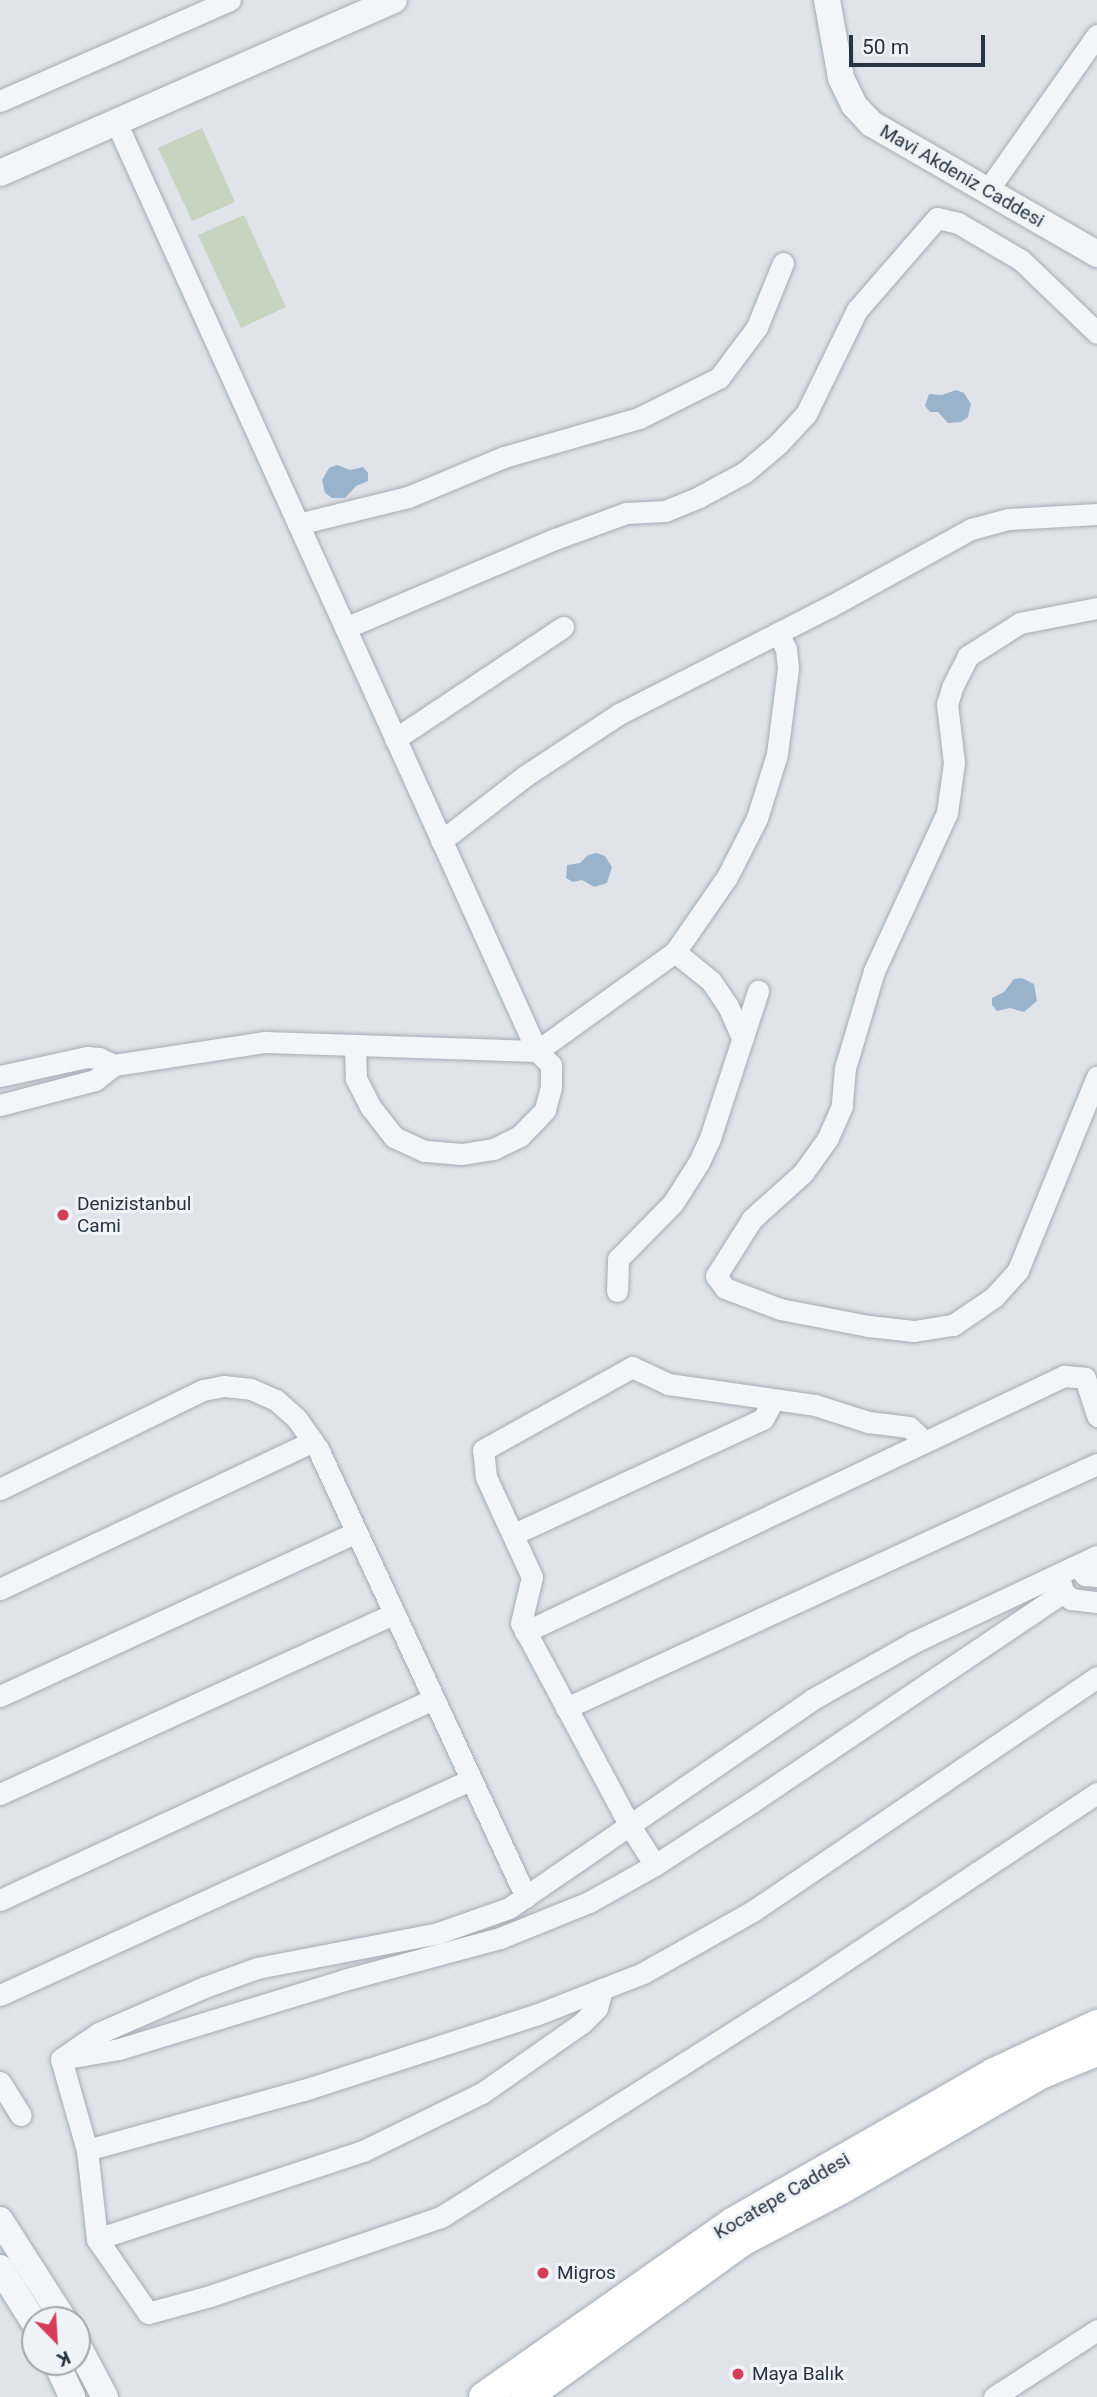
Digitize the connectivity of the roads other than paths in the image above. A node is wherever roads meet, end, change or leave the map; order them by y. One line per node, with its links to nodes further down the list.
1 (230, 0): 5 (street)
2 (394, 0): 6 (street)
3 (827, 0): 8 (street, Mavi Akdeniz Caddesi)
4 (1097, 35): 8 (street)
5 (0, 102)
6 (116, 122): 7 (street); 13 (street)
7 (0, 173)
8 (987, 191): 9 (street, Mavi Akdeniz Caddesi)
9 (1097, 254)
10 (783, 263): 13 (street)
11 (1097, 333): 16 (street)
12 (1097, 514): 17 (street)
13 (298, 524): 16 (street)
14 (1097, 608): 27 (street)
15 (563, 627): 18 (street)
16 (345, 628): 18 (street)
17 (778, 633): 19 (street); 20 (street)
18 (395, 739): 19 (street)
19 (442, 841): 24 (street)
20 (675, 952): 22 (street); 24 (street)
21 (758, 991): 22 (street)
22 (743, 1039): 29 (street)
23 (355, 1045): 24 (street); 24 (street); 25 (street)
24 (537, 1051)
25 (114, 1065): 26 (street); 28 (street)
26 (0, 1076)
27 (1097, 1076)
28 (0, 1105)
29 (617, 1291)
30 (773, 1400): 33 (street); 37 (street); 37 (street)
31 (1097, 1416): 33 (street)
32 (313, 1441): 35 (street); 36 (street); 41 (street)
33 (924, 1441): 44 (street)
34 (1097, 1464): 48 (street)
35 (0, 1489)
36 (356, 1532): 43 (street); 46 (street)
37 (514, 1534): 44 (street)
38 (1097, 1556): 40 (street)
39 (1097, 1576): 40 (street)
40 (1066, 1577): 42 (street); 52 (street); 53 (street)
41 (0, 1589)
42 (1097, 1602)
43 (394, 1614): 47 (street); 51 (street)
44 (525, 1632): 48 (street)
45 (1097, 1677): 56 (street)
46 (0, 1696)
47 (433, 1699): 49 (street); 55 (street)
48 (566, 1709): 52 (street)
49 (470, 1780): 54 (street); 57 (street)
50 (1097, 1793): 65 (street)
51 (0, 1794)
52 (630, 1826): 53 (street); 54 (street)
53 (655, 1865): 60 (street)
54 (526, 1897): 60 (street)
55 (0, 1900)
56 (602, 1989): 63 (street); 65 (street)
57 (0, 1995)
58 (1097, 2025): 74 (main road, Kocatepe Caddesi)
59 (1097, 2051): 75 (main road, Kocatepe Caddesi)
60 (61, 2059): 63 (street)
61 (0, 2082): 62 (street)
62 (21, 2115)
63 (87, 2150): 65 (street)
64 (0, 2220): 68 (street)
65 (97, 2239)
66 (0, 2268): 67 (street)
67 (24, 2306)
68 (55, 2306)
69 (1097, 2330): 76 (street)
70 (91, 2370): 73 (street)
71 (63, 2376): 72 (street)
72 (72, 2397)
73 (105, 2397)
74 (484, 2397)
75 (526, 2397)
76 (994, 2397)

